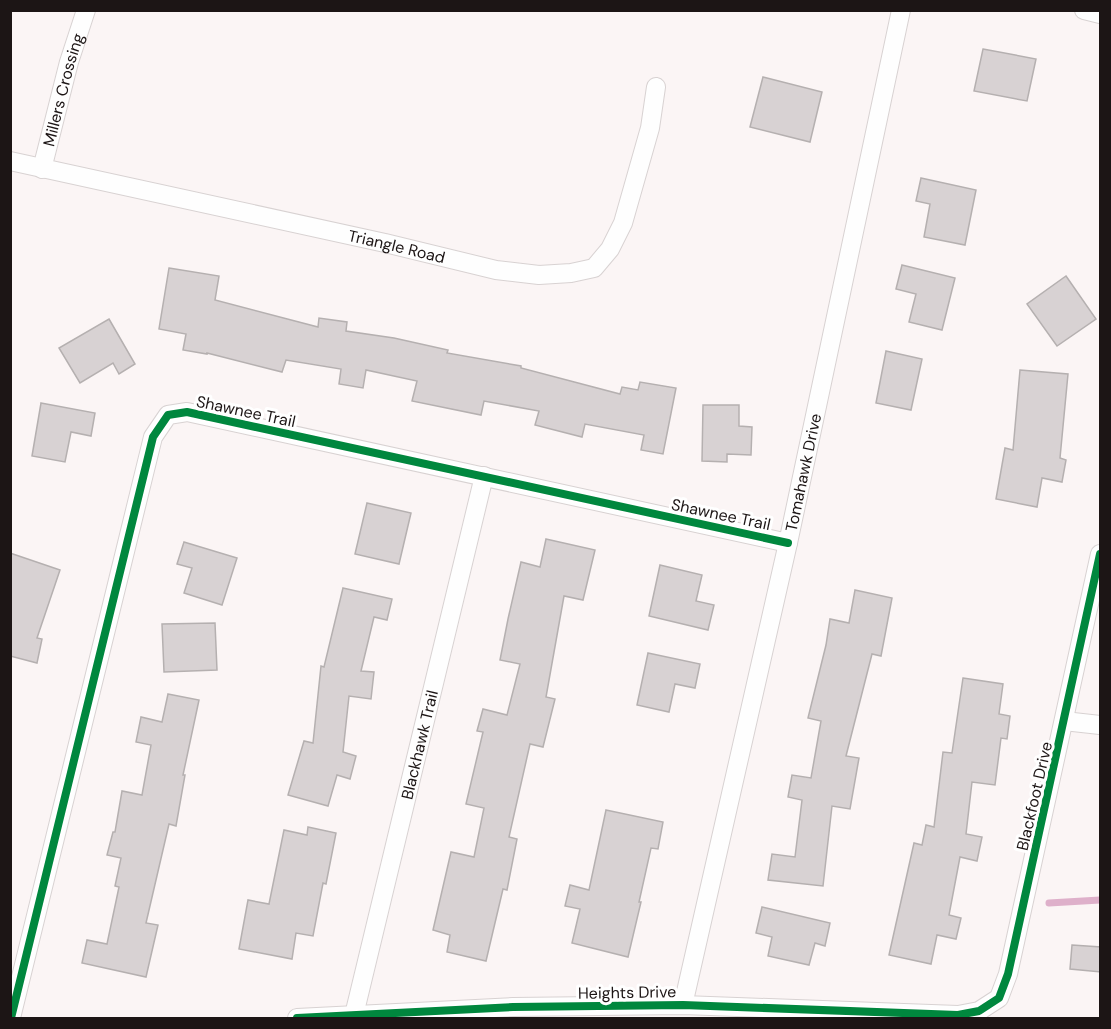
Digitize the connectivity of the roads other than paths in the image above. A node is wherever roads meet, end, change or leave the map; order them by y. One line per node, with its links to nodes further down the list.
1 (86, 10): 7 (street, Millers Crossing)
2 (901, 10): 9 (street, Tomahawk Drive)
3 (1084, 10): 4 (street)
4 (1101, 14)
5 (656, 87): 7 (street, Triangle Road)
6 (10, 161): 7 (street, Triangle Road)
7 (42, 169)
8 (484, 476): 9 (street, Shawnee Trail); 14 (street, Blackhawk Trail); 16 (street, Shawnee Trail)
9 (788, 543): 13 (street, Tomahawk Drive)
10 (1101, 554): 11 (street, Blackfoot Drive)
11 (1064, 721): 12 (street); 15 (street, Blackfoot Drive)
12 (1101, 724)
13 (683, 1005): 14 (street, Heights Drive); 15 (street, Heights Drive)
14 (354, 1015): 17 (street, Heights Drive)
15 (958, 1016)
16 (10, 1018)
17 (297, 1018)

